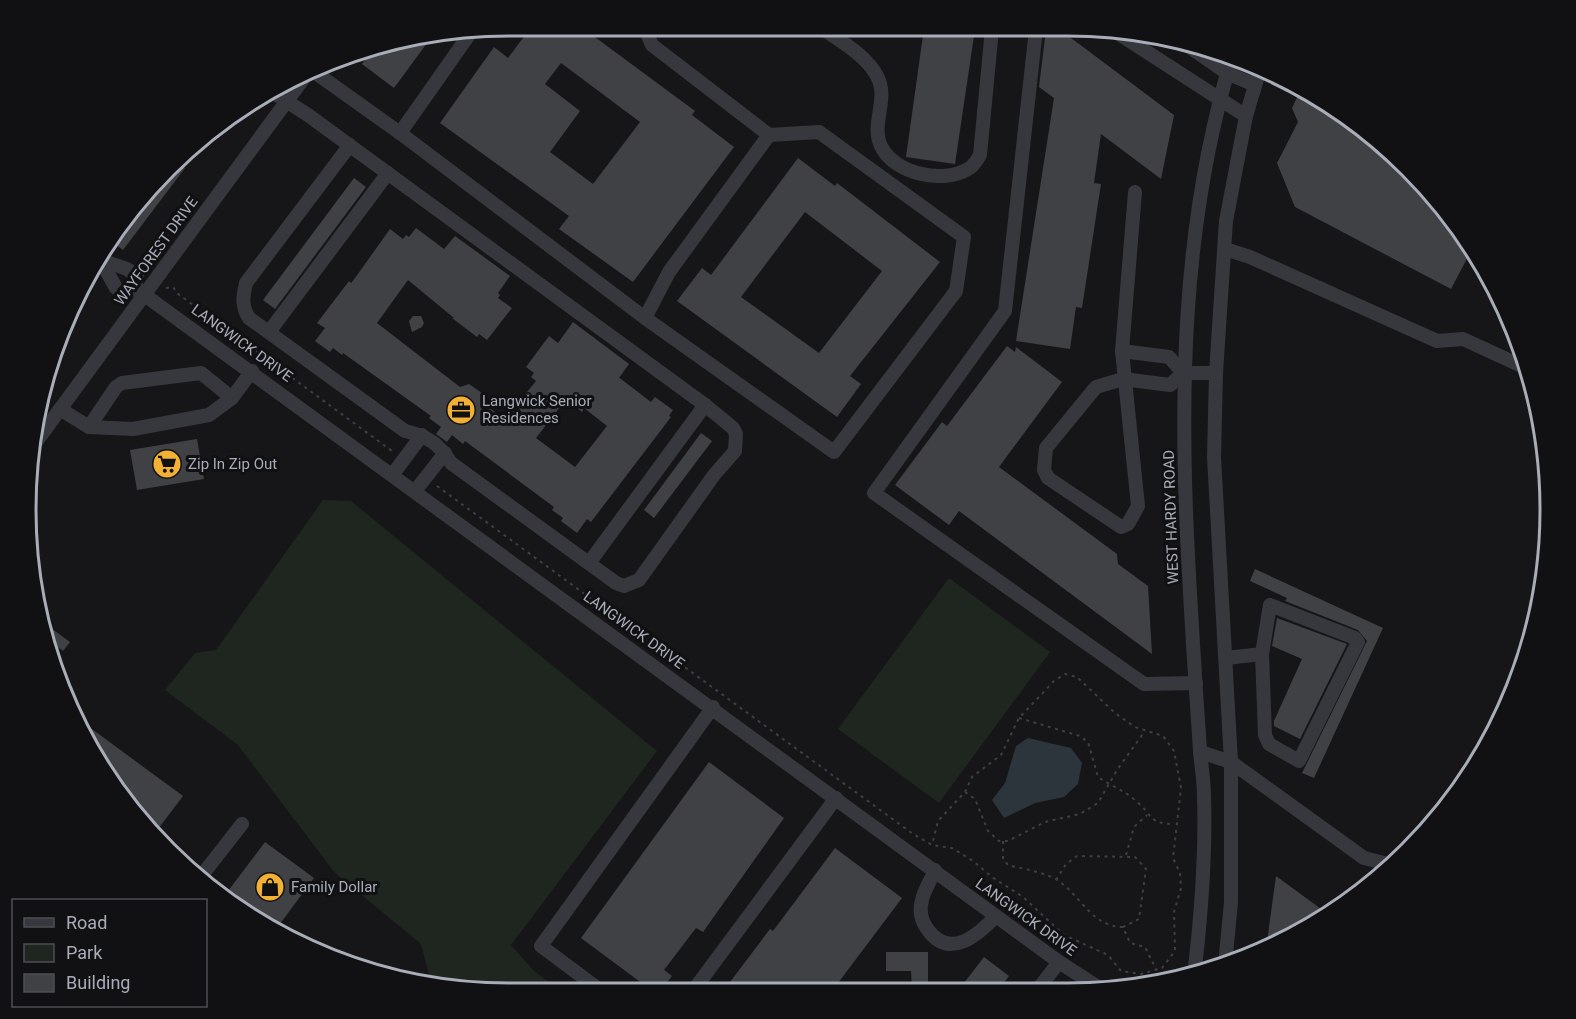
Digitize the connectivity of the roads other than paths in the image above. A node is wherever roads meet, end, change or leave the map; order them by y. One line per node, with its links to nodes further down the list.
1 (648, 36): 18 (street)
2 (833, 36): 3 (street)
3 (991, 36)
4 (1035, 36): 46 (street)
5 (467, 38): 17 (street)
6 (1128, 40): 14 (street)
7 (1214, 60): 8 (street)
8 (1229, 67): 11 (street); 14 (street, WEST HARDY ROAD)
9 (320, 76): 17 (street)
10 (1258, 77): 11 (street)
11 (1256, 85): 16 (street)
12 (298, 86): 15 (street, WAYFOREST DRIVE)
13 (278, 96): 15 (street)
14 (1219, 100): 16 (street); 31 (street, WEST HARDY ROAD)
15 (286, 102): 19 (street); 25 (street, WAYFOREST DRIVE)
16 (1245, 116): 22 (street)
17 (400, 133): 26 (street)
18 (769, 135): 26 (street); 26 (street)
19 (350, 145): 20 (street); 27 (street)
20 (388, 173): 27 (street); 35 (street)
21 (1135, 192): 28 (street)
22 (1225, 249): 29 (street); 32 (street)
23 (106, 262): 25 (street)
24 (104, 266): 25 (street)
25 (140, 291): 30 (street, LANGWICK DRIVE); 36 (street, WAYFOREST DRIVE)
26 (645, 318)
27 (269, 332): 39 (street)
28 (1122, 351): 31 (street); 33 (street)
29 (1517, 364)
30 (252, 371): 34 (street); 41 (street, LANGWICK DRIVE)
31 (1183, 372): 32 (street); 33 (street); 46 (street, WEST HARDY ROAD)
32 (1216, 373): 45 (street)
33 (1123, 379): 33 (street)
34 (232, 399): 37 (street); 37 (street)
35 (705, 405): 43 (street); 43 (street)
36 (60, 409): 37 (street); 38 (street, WAYFOREST DRIVE)
37 (89, 427)
38 (42, 433)
39 (422, 435): 40 (street); 41 (street)
40 (445, 453): 42 (street); 43 (street)
41 (393, 474): 42 (street, LANGWICK DRIVE)
42 (415, 490): 47 (street, LANGWICK DRIVE)
43 (589, 563)
44 (1262, 654): 44 (street); 45 (street)
45 (1227, 658): 49 (street)
46 (1196, 683): 48 (street, WEST HARDY ROAD)
47 (713, 707): 50 (street, LANGWICK DRIVE); 60 (street)
48 (1200, 752): 49 (street); 58 (street, WEST HARDY ROAD)
49 (1231, 762): 52 (street); 56 (street)
50 (836, 798): 53 (street, LANGWICK DRIVE); 61 (street)
51 (242, 824): 54 (street)
52 (1382, 862)
53 (935, 870): 55 (street, LANGWICK DRIVE); 55 (street)
54 (205, 872)
55 (996, 916): 57 (street, LANGWICK DRIVE)
56 (1226, 955)
57 (1059, 962): 59 (street, LANGWICK DRIVE); 62 (street)
58 (1195, 965)
59 (1090, 982)
60 (591, 983)
61 (699, 983)
62 (1043, 983)

